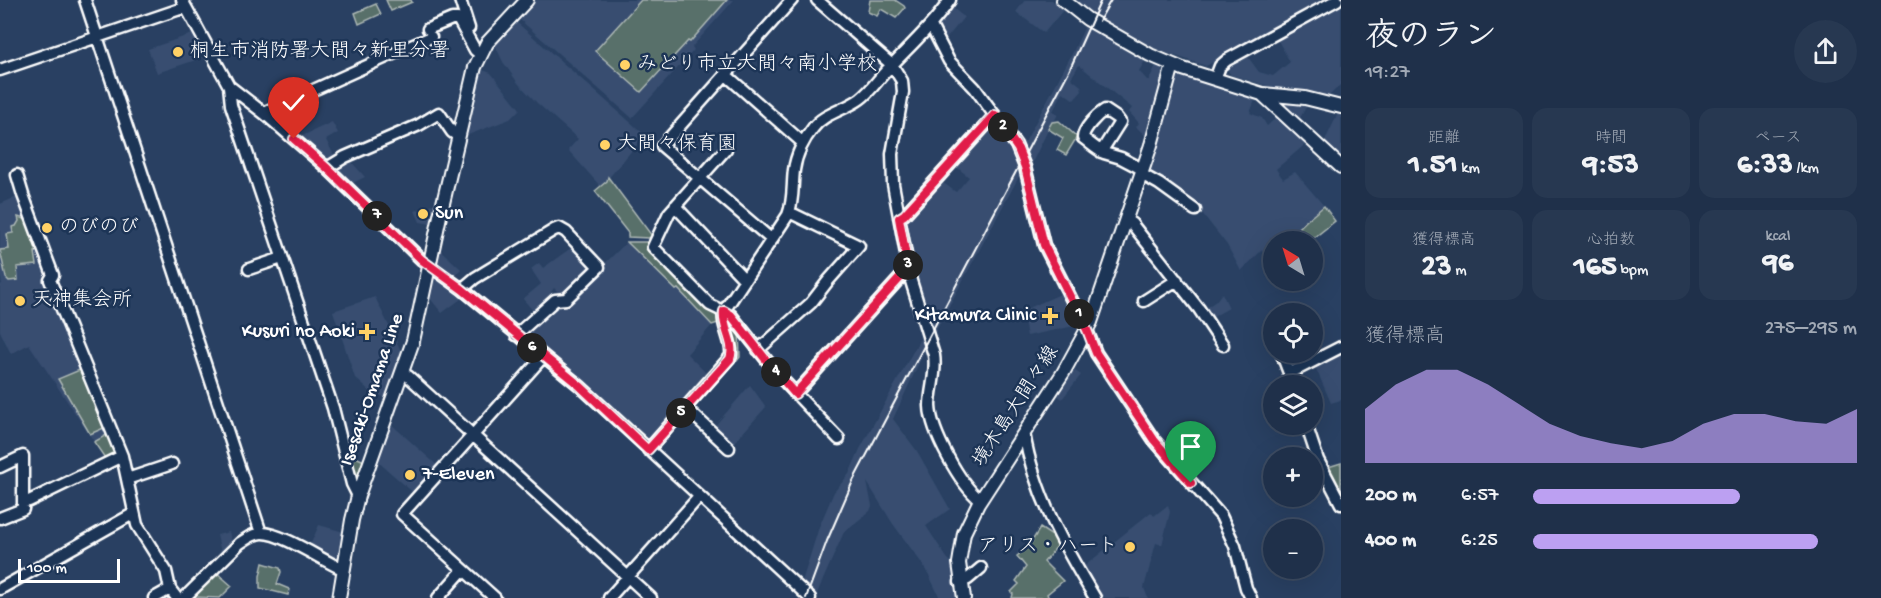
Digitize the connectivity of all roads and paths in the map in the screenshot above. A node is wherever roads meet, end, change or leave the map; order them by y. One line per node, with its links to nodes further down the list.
1 (85, 0): 11 (street)
2 (460, 0): 12 (street)
3 (527, 0): 13 (main road, Isesaki-Omama Line)
4 (792, 0): 17 (street)
5 (818, 0): 14 (street)
6 (950, 0): 10 (street)
7 (1063, 0): 15 (main road)
8 (1337, 0): 18 (street)
9 (184, 4): 11 (street); 19 (street)
10 (931, 26): 14 (street); 23 (street)
11 (98, 38): 16 (street); 76 (street)
12 (471, 43): 13 (street); 22 (street)
13 (480, 54): 24 (main road, Isesaki-Omama Line)
14 (892, 65): 25 (street); 36 (street)
15 (1173, 65): 18 (main road); 30 (main road, 境木島大間々線)
16 (0, 70)
17 (725, 74): 25 (street); 32 (street)
18 (1215, 79): 20 (main road)
19 (229, 87): 22 (street); 39 (street)
20 (1262, 94): 21 (main road); 28 (main road)
21 (1341, 107)
22 (266, 114): 29 (street)
23 (995, 115): 36 (street); 48 (street)
24 (458, 136): 29 (street); 40 (main road, Isesaki-Omama Line)
25 (803, 143): 35 (street)
26 (726, 149): 32 (street)
27 (1101, 152): 30 (street)
28 (1341, 167)
29 (327, 168): 40 (street)
30 (1142, 172): 34 (street); 37 (main road, 境木島大間々線)
31 (17, 175): 65 (street)
32 (699, 178): 33 (street); 38 (street)
33 (675, 206): 43 (street); 47 (street)
34 (1195, 210)
35 (789, 212): 38 (street); 52 (street)
36 (899, 218): 42 (street)
37 (1126, 220): 44 (street); 48 (main road, 境木島大間々線)
38 (771, 240): 43 (street)
39 (282, 258): 41 (street); 69 (street)
40 (429, 265): 45 (street); 55 (main road, Isesaki-Omama Line)
41 (249, 269)
42 (909, 273): 57 (street); 71 (street)
43 (744, 279): 47 (street)
44 (1177, 280): 46 (street); 50 (street)
45 (462, 289): 49 (street); 49 (street)
46 (1144, 302)
47 (724, 311): 52 (street); 58 (street)
48 (1087, 330): 59 (main road, 境木島大間々線); 94 (street)
49 (516, 335): 53 (street)
50 (1223, 345)
51 (1341, 347): 56 (street)
52 (759, 350): 57 (street)
53 (543, 357): 60 (street); 64 (street)
54 (1286, 363): 56 (street)
55 (402, 374): 60 (street); 69 (main road, Isesaki-Omama Line)
56 (1290, 374)
57 (795, 394): 62 (street)
58 (686, 408): 63 (street); 64 (street)
59 (1024, 433): 71 (main road, 境木島大間々線); 93 (street)
60 (474, 435): 79 (street); 80 (street)
61 (1310, 435): 73 (street)
62 (839, 439)
63 (729, 448)
64 (648, 450): 70 (street)
65 (122, 456): 68 (street); 72 (street)
66 (172, 464): 68 (street)
67 (0, 467): 72 (street)
68 (127, 479): 74 (street)
69 (358, 496): 77 (main road, Isesaki-Omama Line)
70 (699, 497): 80 (street); 84 (street)
71 (980, 500): 81 (main road, 境木島大間々線)
72 (22, 502): 75 (street)
73 (1341, 504)
74 (134, 516): 82 (street); 83 (street)
75 (0, 518)
76 (261, 533): 77 (street); 86 (street)
77 (344, 568): 87 (main road, Isesaki-Omama Line)
78 (981, 568): 81 (street)
79 (463, 570): 88 (street); 89 (street)
80 (628, 577): 90 (street); 91 (street)
81 (960, 582): 92 (main road, 境木島大間々線)
82 (0, 589)
83 (173, 594): 85 (street)
84 (803, 596)
85 (154, 598)
86 (184, 598)
87 (339, 598)
88 (438, 598)
89 (495, 598)
90 (609, 598)
91 (651, 598)
92 (964, 598)
93 (1095, 598)
94 (1251, 598)

